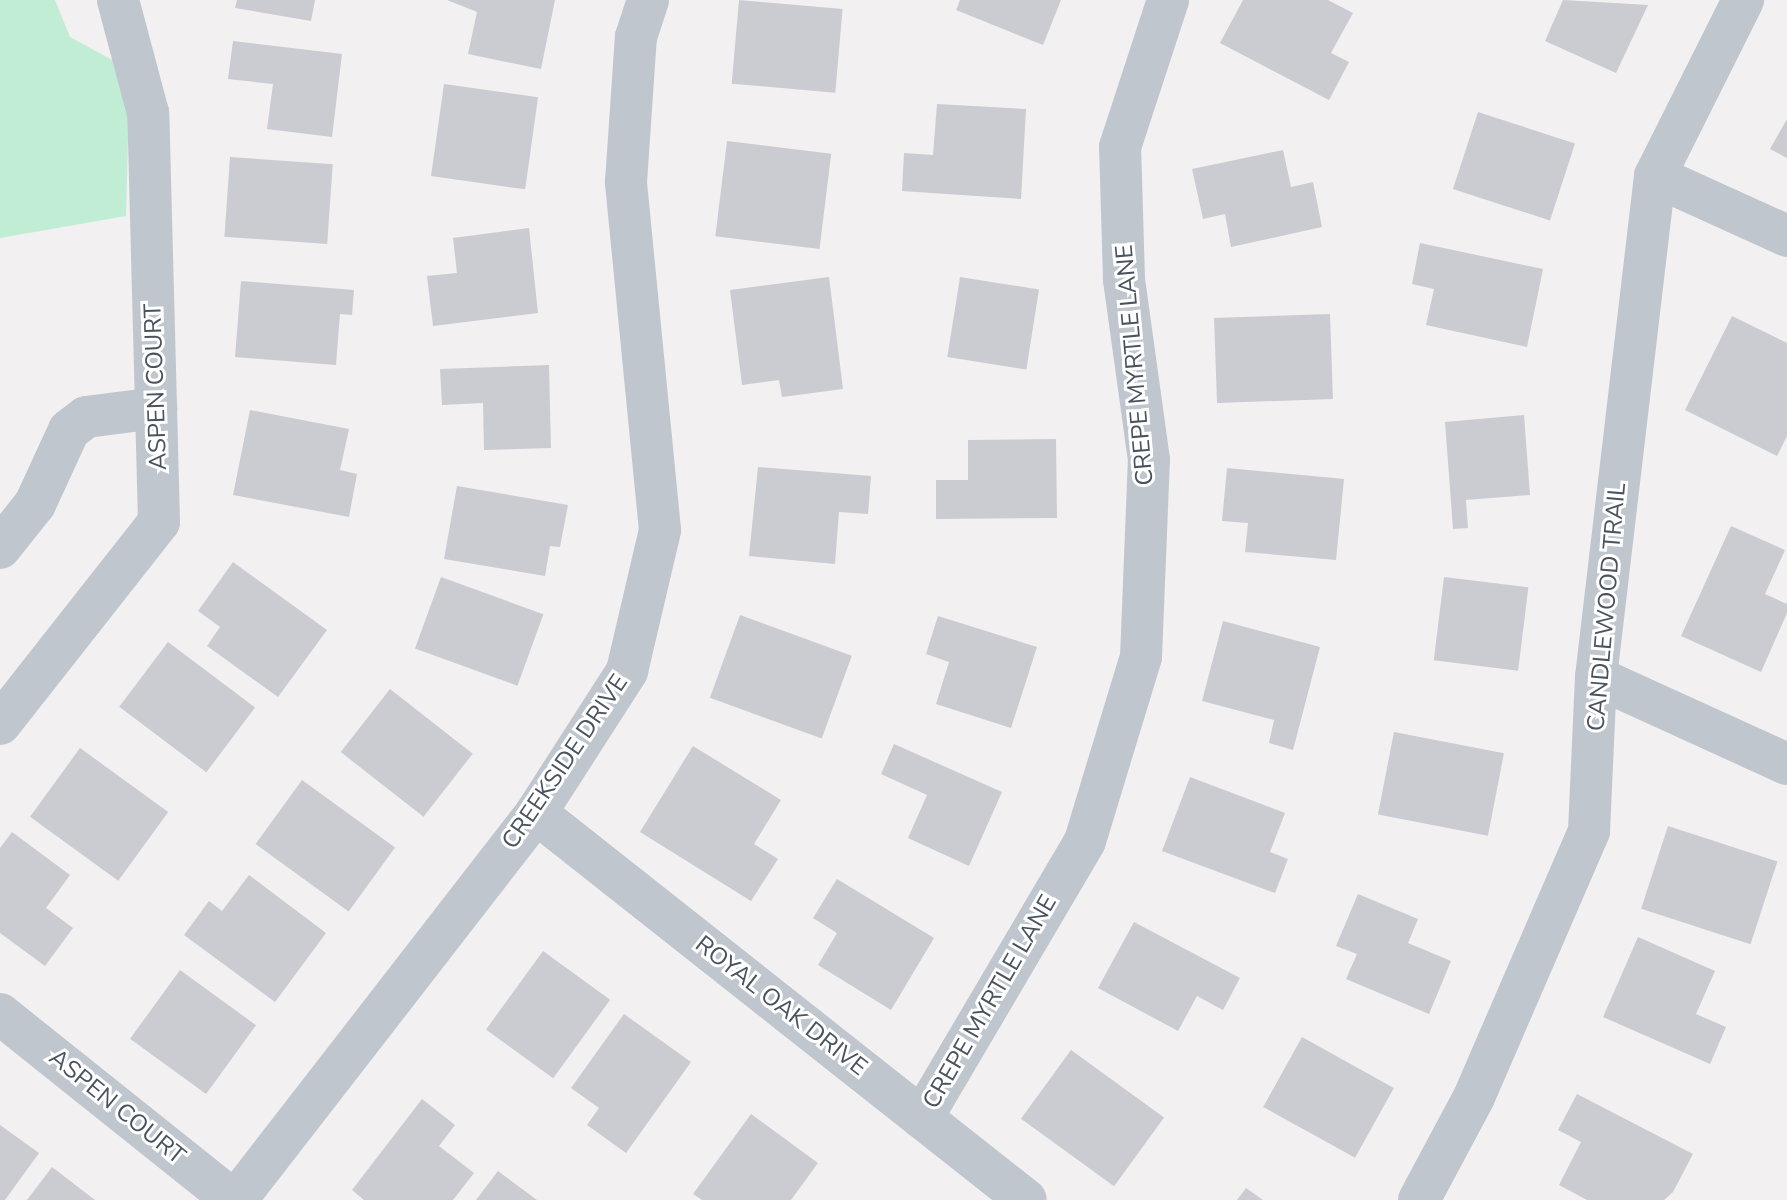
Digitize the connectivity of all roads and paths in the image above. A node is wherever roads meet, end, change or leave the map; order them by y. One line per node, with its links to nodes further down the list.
1 (118, 0): 7 (street, ASPEN COURT)
2 (648, 0): 12 (street, CREEKSIDE DRIVE)
3 (1168, 0): 14 (street, CREPE MYRTLE LANE)
4 (1743, 0): 5 (street, CANDLEWOOD TRAIL)
5 (1655, 176): 6 (street); 9 (street, CANDLEWOOD TRAIL)
6 (1787, 236)
7 (156, 408): 8 (street); 10 (street, ASPEN COURT)
8 (0, 548)
9 (1596, 677): 11 (street); 17 (street, CANDLEWOOD TRAIL)
10 (0, 724)
11 (1787, 764)
12 (536, 813): 14 (street, ROYAL OAK DRIVE); 15 (street, CREEKSIDE DRIVE)
13 (0, 1014): 15 (street, ASPEN COURT)
14 (922, 1118): 16 (street, ROYAL OAK DRIVE)
15 (234, 1200)
16 (1026, 1200)
17 (1419, 1200)

